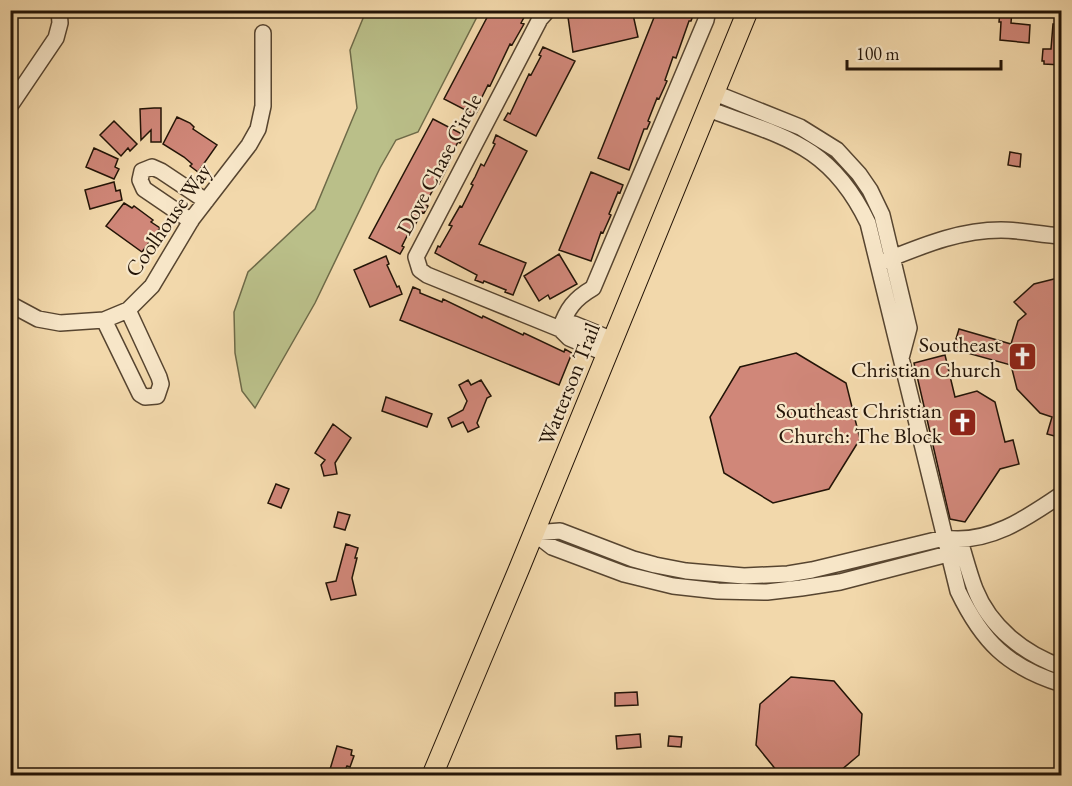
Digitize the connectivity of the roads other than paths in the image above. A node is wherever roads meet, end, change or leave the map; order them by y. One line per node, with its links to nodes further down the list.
1 (58, 10): 7 (street)
2 (548, 10): 18 (street, Dove Chase Circle)
3 (708, 10): 18 (street)
4 (748, 10): 6 (main road, Watterson Trail)
5 (263, 33): 8 (street, Coolhouse Way)
6 (711, 101): 11 (street); 12 (street); 19 (main road, Watterson Trail)
7 (10, 106)
8 (206, 201): 9 (street, Coolhouse Way); 9 (street)
9 (191, 221): 15 (street, Coolhouse Way)
10 (1062, 236): 11 (street)
11 (893, 258): 12 (street); 17 (street)
12 (878, 264): 13 (street)
13 (886, 301): 17 (street); 20 (street)
14 (10, 304): 16 (street, Coolhouse Way)
15 (128, 310): 16 (street, Coolhouse Way); 16 (street)
16 (104, 320)
17 (909, 328): 20 (street)
18 (561, 329): 19 (street, Dove Chase Circle)
19 (610, 347): 22 (main road, Watterson Trail)
20 (900, 359): 23 (street)
21 (1062, 494): 23 (street)
22 (534, 533): 23 (street); 24 (street); 27 (main road, Watterson Trail)
23 (952, 540): 24 (street); 25 (street)
24 (948, 554): 26 (street)
25 (1062, 667)
26 (1062, 684)
27 (432, 776)

